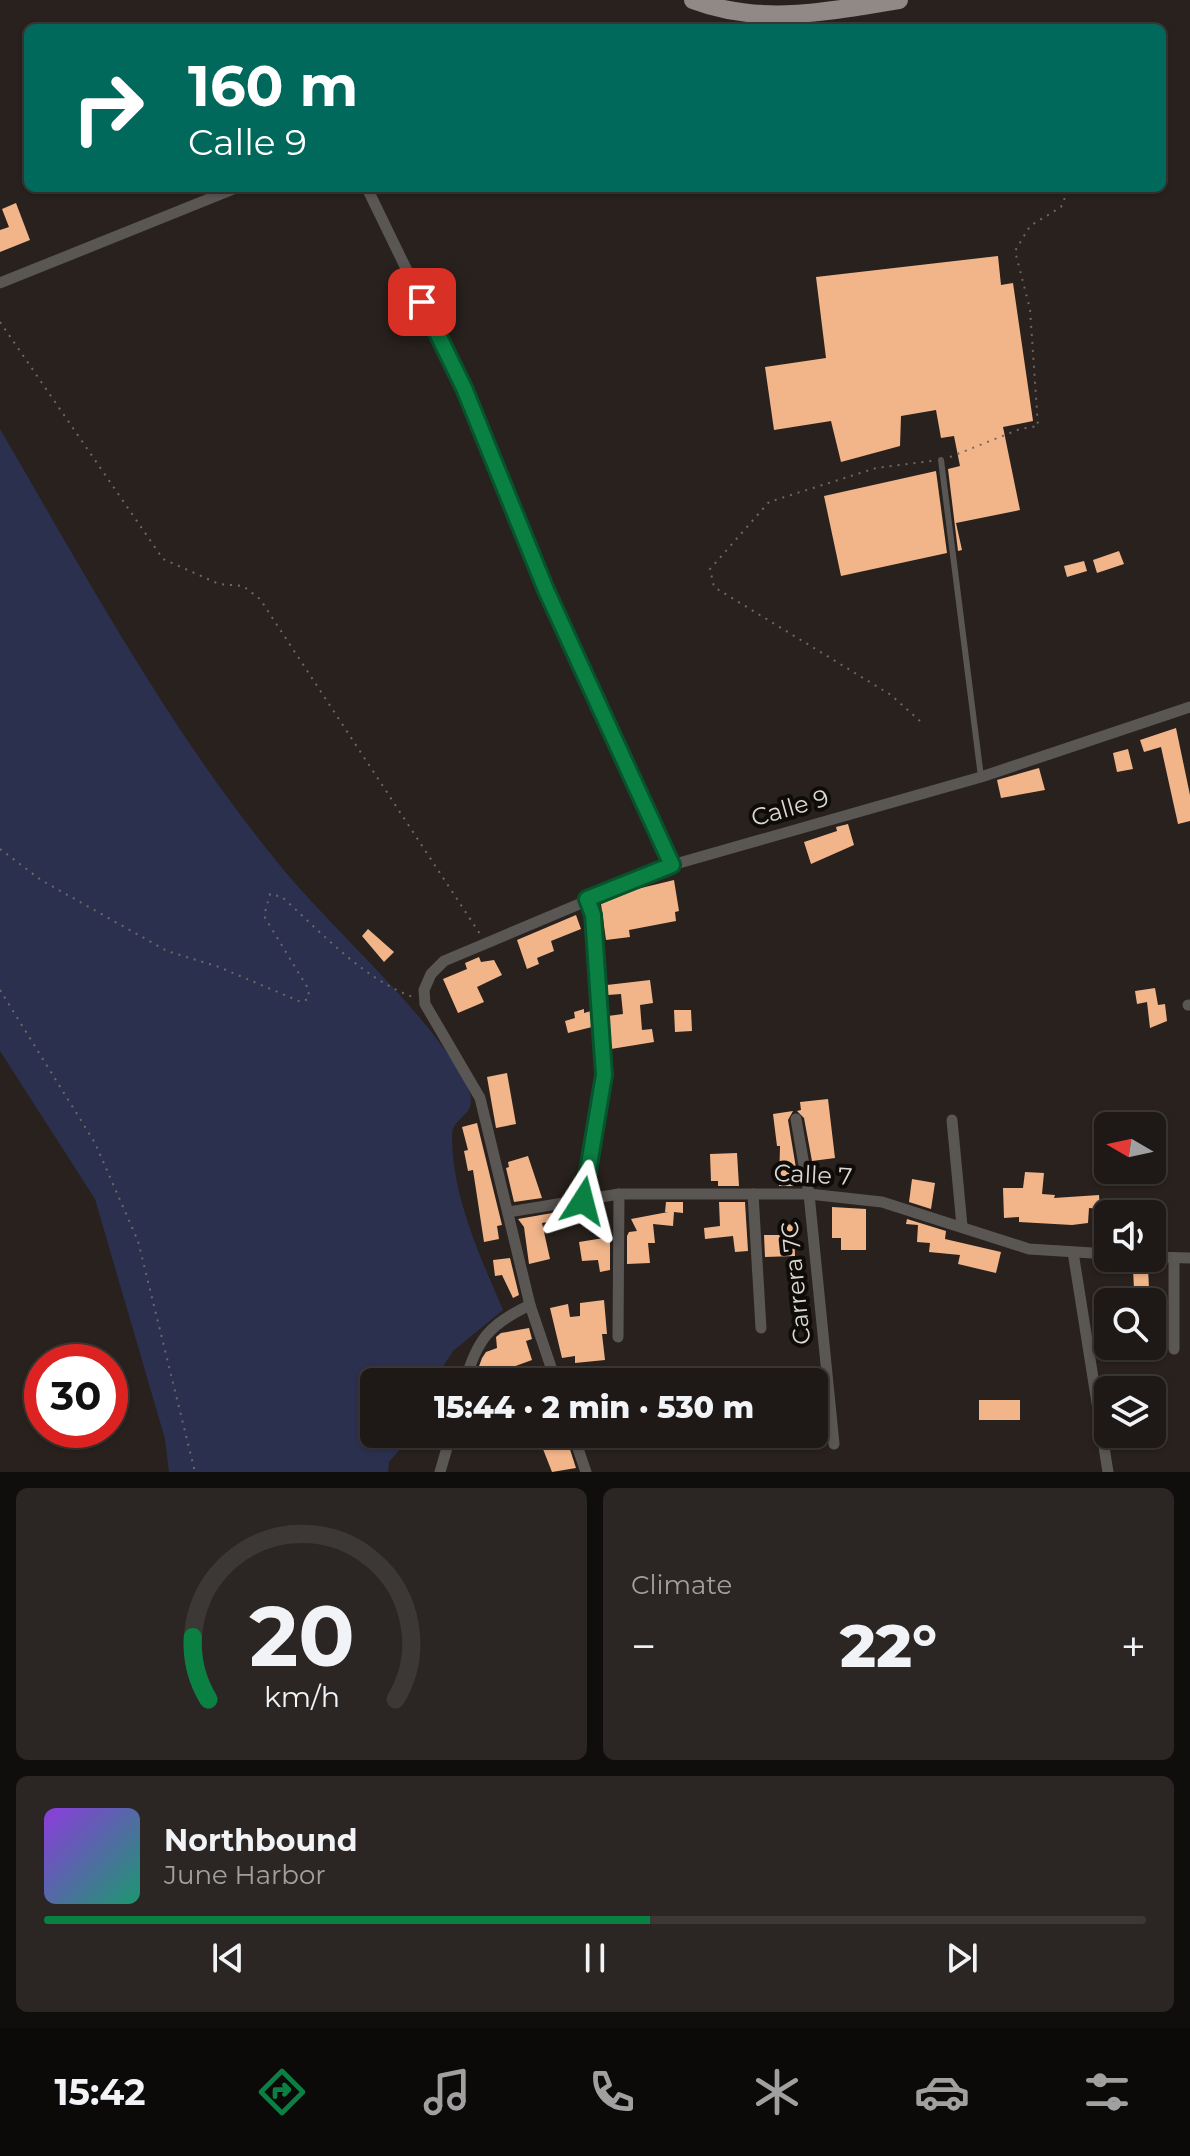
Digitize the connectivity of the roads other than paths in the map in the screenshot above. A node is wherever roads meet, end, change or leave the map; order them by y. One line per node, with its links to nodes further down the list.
1 (693, 0): 2 (main road)
2 (899, 0)
3 (226, 192): 5 (street)
4 (369, 192): 9 (street)
5 (0, 283)
6 (941, 460): 8 (lane)
7 (1190, 707): 8 (street, Calle 9)
8 (981, 777): 9 (street, Calle 9)
9 (672, 865): 10 (street, Calle 9)
10 (587, 899): 16 (street); 17 (street, Calle 9)
11 (796, 1119): 15 (street, Carrera 7C)
12 (952, 1120): 18 (street)
13 (619, 1194): 14 (street, Calle 7); 16 (street, Calle 7); 26 (street)
14 (753, 1194): 15 (street, Calle 7); 25 (street)
15 (809, 1194): 18 (street, Calle 7); 30 (street, Carrera 7C)
16 (583, 1201): 17 (street, Calle 7)
17 (508, 1212): 24 (street)
18 (962, 1226): 19 (street, Calle 7)
19 (1073, 1252): 20 (street, Calle 7); 35 (street)
20 (1094, 1253)
21 (1166, 1258): 22 (street)
22 (1174, 1258): 23 (street); 27 (street)
23 (1190, 1258)
24 (530, 1305): 28 (street); 29 (street)
25 (761, 1328)
26 (618, 1337)
27 (1174, 1349)
28 (469, 1368)
29 (551, 1368)
30 (834, 1444)
31 (447, 1448): 33 (street)
32 (578, 1448): 34 (street)
33 (440, 1472)
34 (586, 1472)
35 (1108, 1472)

